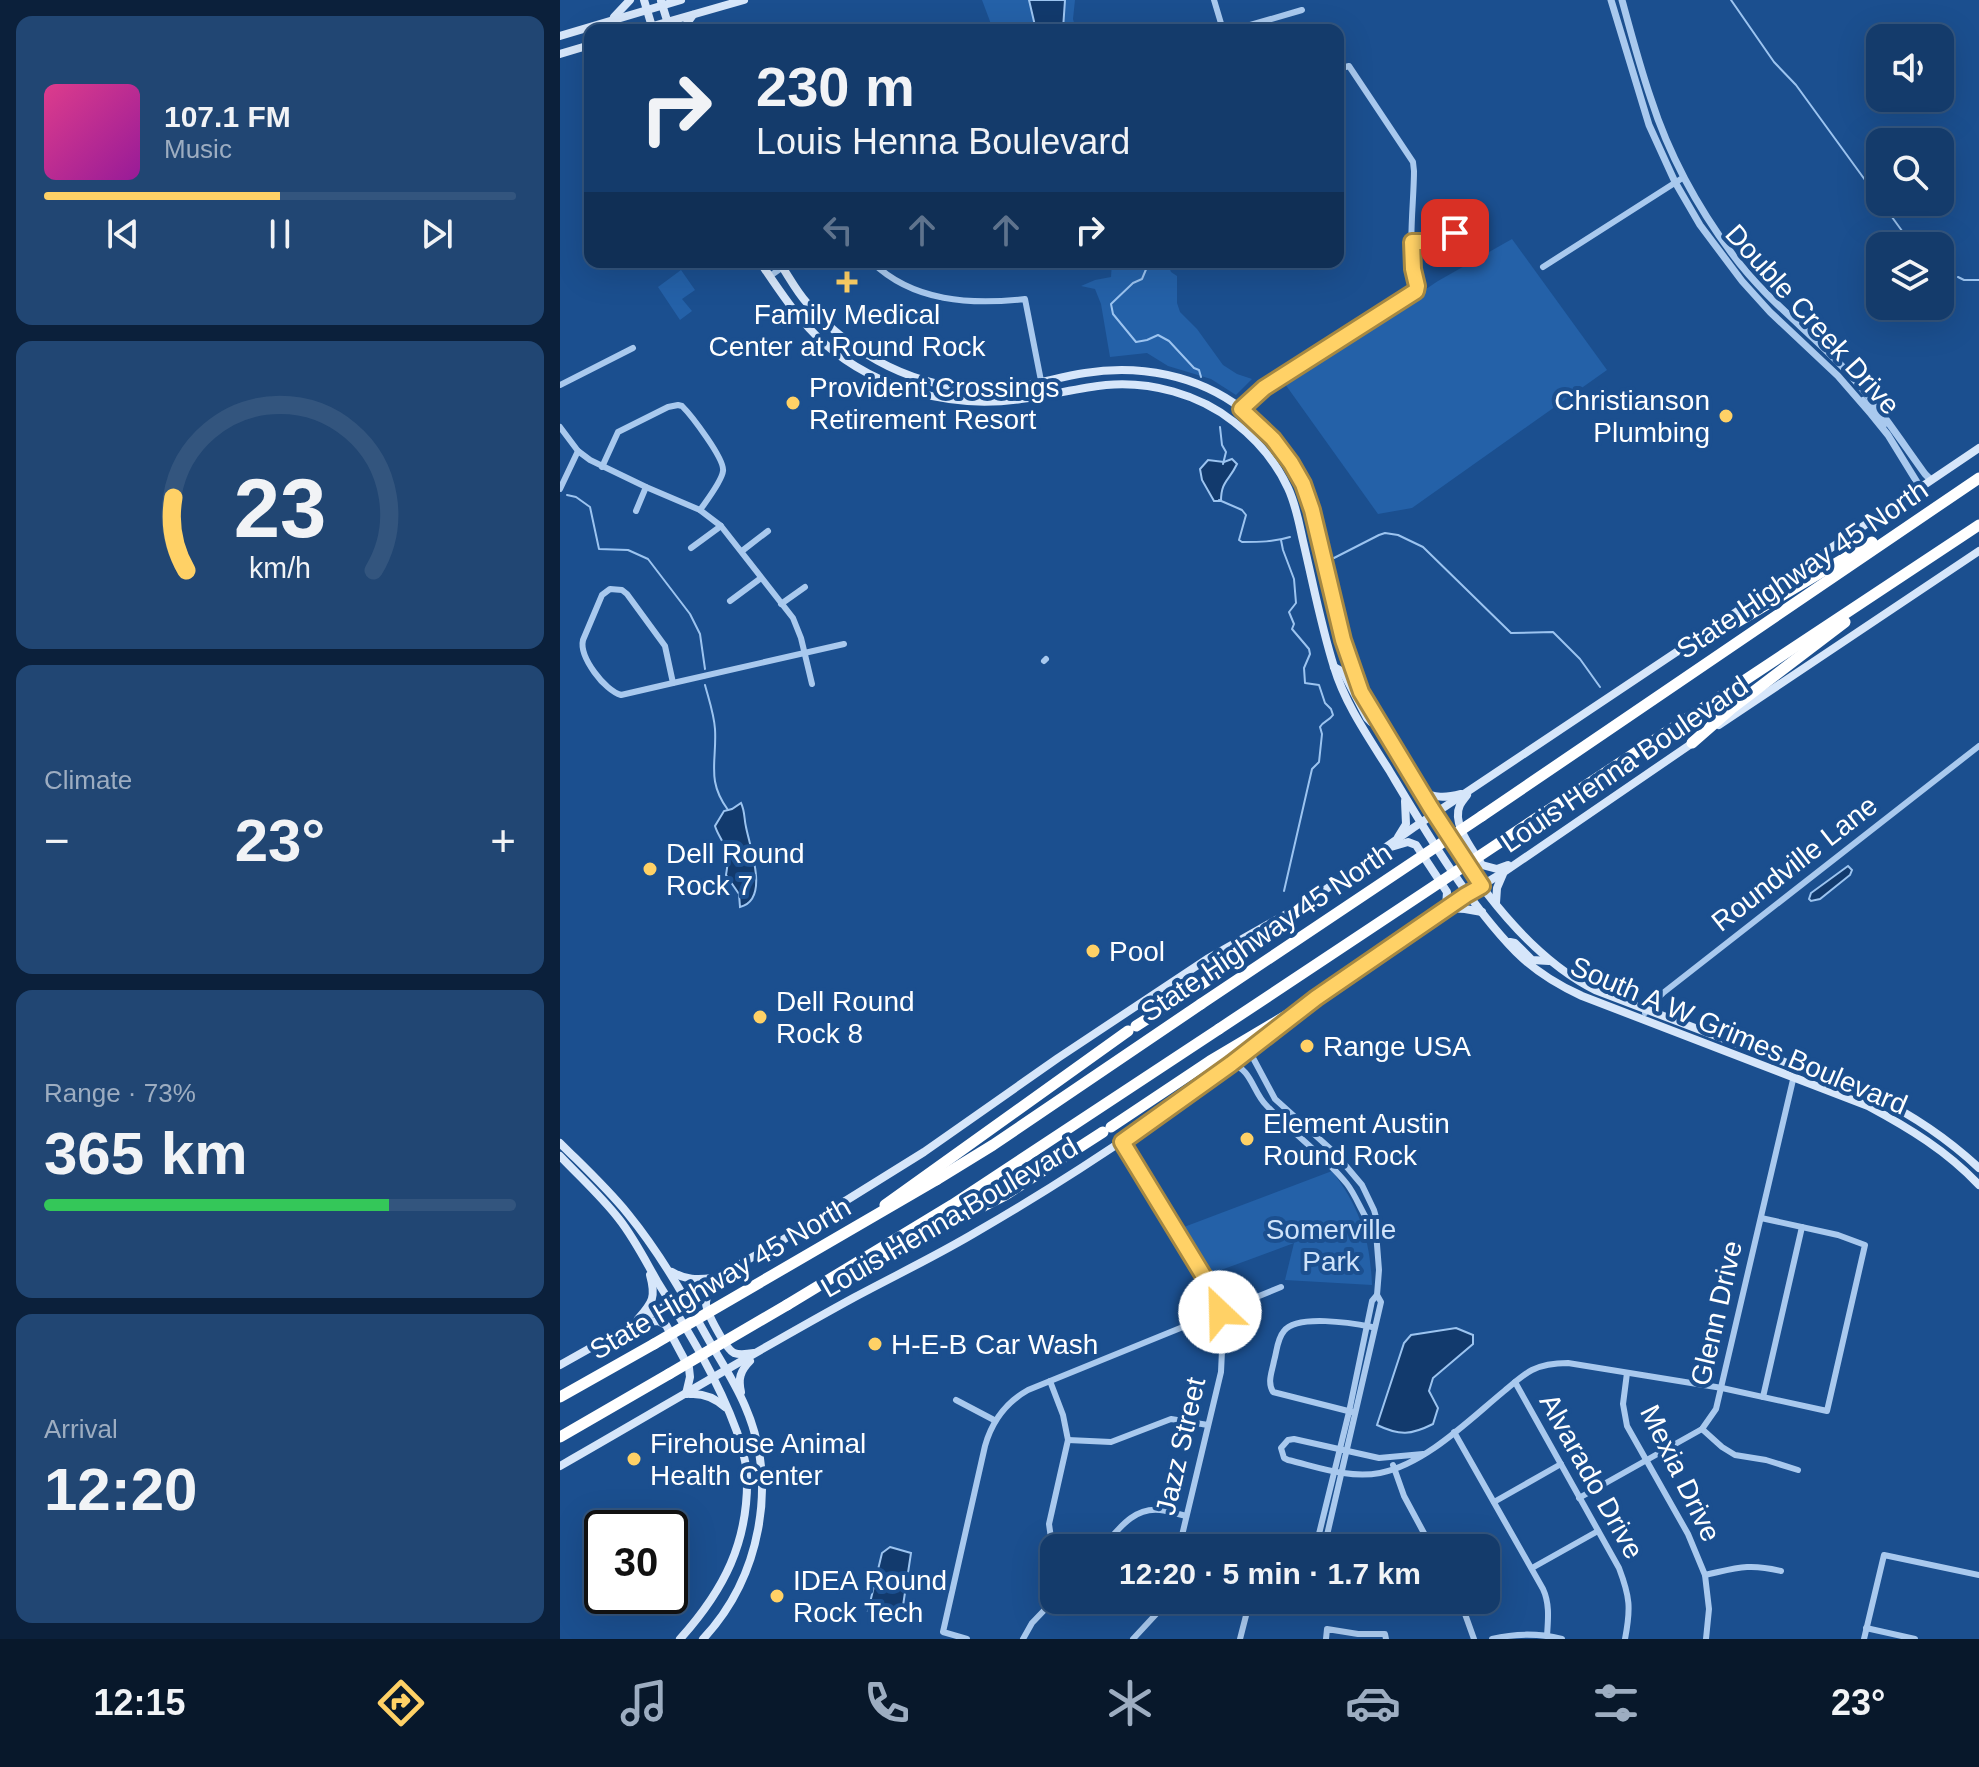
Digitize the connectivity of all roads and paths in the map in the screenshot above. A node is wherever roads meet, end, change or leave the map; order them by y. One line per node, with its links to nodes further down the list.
1 (630, 0): 12 (main road)
2 (644, 0): 9 (main road)
3 (681, 0): 8 (main road)
4 (744, 0): 11 (main road)
5 (1214, 0): 18 (street)
6 (1611, 0): 26 (street, Double Creek Drive)
7 (1622, 0): 25 (street, Double Creek Drive)
8 (662, 3): 9 (main road); 15 (main road)
9 (647, 10): 12 (main road); 14 (main road)
10 (1302, 10): 19 (street)
11 (694, 14): 16 (main road); 17 (main road)
12 (609, 21): 13 (main road)
13 (599, 24)
14 (651, 24)
15 (668, 24)
16 (673, 24)
17 (686, 24)
18 (1221, 24)
19 (1254, 24)
20 (584, 29): 21 (main road)
21 (560, 36)
22 (584, 47): 23 (main road)
23 (560, 54)
24 (1344, 67): 28 (street)
25 (1684, 177): 26 (street); 39 (street, Double Creek Drive)
26 (1675, 182): 29 (street); 35 (street, Double Creek Drive)
27 (1457, 229): 28 (street)
28 (1412, 242): 38 (street)
29 (1543, 267)
30 (785, 268): 34 (main road, South A W Grimes Boulevard)
31 (878, 268): 34 (street)
32 (765, 269): 37 (main road, South A W Grimes Boulevard)
33 (633, 348): 36 (street)
34 (1042, 382): 37 (street); 38 (main road, South A W Grimes Boulevard)
35 (1845, 384): 39 (street); 47 (street, Double Creek Drive)
36 (560, 385)
37 (1044, 396): 56 (main road, South A W Grimes Boulevard)
38 (1241, 409): 55 (main road, South A W Grimes Boulevard)
39 (1891, 424): 45 (street, Double Creek Drive)
40 (560, 427): 42 (street)
41 (1979, 448): 45 (main road)
42 (578, 451): 43 (street); 48 (street)
43 (602, 467): 46 (street); 49 (street)
44 (1979, 478): 51 (highway, State Highway 45 North)
45 (1931, 480): 47 (main road)
46 (646, 487): 49 (street); 50 (street)
47 (1920, 487): 66 (main road)
48 (560, 489)
49 (700, 510): 53 (street)
50 (636, 511)
51 (1928, 511): 66 (highway); 106 (highway, State Highway 45 North, bridge)
52 (1979, 525): 60 (highway, State Highway 45 North)
53 (721, 526): 57 (street); 58 (street)
54 (768, 531): 58 (street)
55 (1317, 534): 56 (street); 71 (main road, South A W Grimes Boulevard)
56 (1302, 537): 68 (main road, South A W Grimes Boulevard)
57 (691, 548)
58 (742, 551): 61 (street)
59 (1979, 551): 72 (main road, Louis Henna Boulevard)
60 (1911, 571): 72 (highway); 119 (highway, State Highway 45 North, bridge)
61 (761, 578): 63 (street); 64 (street)
62 (805, 587): 64 (street)
63 (730, 601)
64 (781, 604): 67 (street)
65 (844, 644): 67 (street)
66 (1681, 650): 75 (main road)
67 (805, 653): 69 (street); 70 (street)
68 (1333, 666): 71 (main road); 76 (main road, South A W Grimes Boulevard)
69 (673, 683): 69 (street)
70 (812, 684)
71 (1378, 720): 74 (main road, South A W Grimes Boulevard)
72 (1692, 743): 81 (main road, Louis Henna Boulevard)
73 (1979, 746): 92 (street, Roundville Lane)
74 (1420, 791): 75 (main road); 77 (main road, South A W Grimes Boulevard)
75 (1469, 792): 77 (main road); 81 (main road)
76 (1405, 796): 78 (main road, South A W Grimes Boulevard); 79 (main road)
77 (1434, 814): 78 (main road); 83 (main road, South A W Grimes Boulevard)
78 (1421, 823): 79 (main road); 84 (main road, South A W Grimes Boulevard)
79 (1397, 839): 80 (main road)
80 (1384, 849): 85 (main road); 87 (main road)
81 (1517, 863): 82 (main road, Louis Henna Boulevard)
82 (1504, 872): 83 (main road, Louis Henna Boulevard); 86 (main road)
83 (1482, 886): 84 (main road, Louis Henna Boulevard); 86 (main road, South A W Grimes Boulevard)
84 (1468, 893): 87 (main road, Louis Henna Boulevard); 88 (main road, South A W Grimes Boulevard)
85 (1308, 902): 106 (highway); 115 (main road)
86 (1496, 904): 90 (main road, South A W Grimes Boulevard)
87 (1446, 908): 88 (main road); 91 (main road, Louis Henna Boulevard)
88 (1482, 912): 89 (main road, South A W Grimes Boulevard)
89 (1506, 941): 90 (main road); 93 (main road, South A W Grimes Boulevard)
90 (1549, 961): 92 (main road, South A W Grimes Boulevard)
91 (1316, 998): 94 (main road, Louis Henna Boulevard); 119 (highway)
92 (1646, 1009): 93 (street); 96 (main road, South A W Grimes Boulevard)
93 (1644, 1019): 97 (main road, South A W Grimes Boulevard)
94 (1250, 1049): 95 (main road, Louis Henna Boulevard); 98 (street)
95 (1231, 1064): 100 (main road, Louis Henna Boulevard); 102 (street)
96 (1796, 1067): 97 (street, Glenn Drive); 99 (main road, South A W Grimes Boulevard)
97 (1794, 1077): 103 (main road, South A W Grimes Boulevard); 110 (street, Glenn Drive)
98 (1318, 1137): 102 (street); 112 (street)
99 (1942, 1137): 103 (main road); 105 (main road, South A W Grimes Boulevard)
100 (1122, 1142): 120 (street, Jazz Street); 123 (main road, Louis Henna Boulevard)
101 (560, 1143): 109 (main road)
102 (1312, 1146): 112 (street)
103 (1936, 1146): 107 (main road, South A W Grimes Boulevard)
104 (560, 1156): 108 (main road)
105 (1979, 1168)
106 (934, 1176): 132 (highway, State Highway 45 North, bridge)
107 (1979, 1185)
108 (608, 1206): 109 (main road); 113 (main road)
109 (628, 1214): 114 (main road)
110 (1761, 1218): 111 (street); 130 (street, Glenn Drive)
111 (1802, 1227): 133 (street); 133 (street)
112 (1376, 1232): 122 (street)
113 (646, 1262): 118 (main road); 121 (main road)
114 (667, 1268): 115 (main road); 117 (main road)
115 (717, 1277): 117 (main road); 123 (main road)
116 (1281, 1287): 120 (street)
117 (685, 1296): 118 (main road); 125 (main road)
118 (671, 1304): 121 (main road); 127 (main road)
119 (787, 1305): 142 (highway, State Highway 45 North, bridge)
120 (1220, 1312): 128 (street); 139 (street, Jazz Street)
121 (635, 1323): 124 (main road); 131 (main road)
122 (1372, 1327): 136 (street); 136 (street)
123 (759, 1352): 125 (main road, Louis Henna Boulevard); 135 (main road)
124 (560, 1365)
125 (726, 1371): 127 (main road, Louis Henna Boulevard); 135 (main road)
126 (1627, 1373): 129 (street); 130 (street); 147 (street, Mexia Drive)
127 (713, 1378): 131 (main road, Louis Henna Boulevard); 137 (main road)
128 (1050, 1381): 138 (street); 143 (street)
129 (1515, 1382): 141 (street); 148 (street, Alvarado Drive)
130 (1722, 1388): 133 (street); 140 (street, Glenn Drive)
131 (686, 1394): 137 (main road); 149 (main road, Louis Henna Boulevard)
132 (560, 1397)
133 (1763, 1397)
134 (956, 1400): 138 (street)
135 (745, 1406): 173 (main road)
136 (1353, 1412): 144 (street)
137 (730, 1413): 172 (main road)
138 (994, 1420): 174 (street)
139 (1208, 1425): 143 (street); 155 (street, Jazz Street)
140 (1702, 1429): 147 (street); 151 (street)
141 (1454, 1432): 145 (street); 154 (street)
142 (560, 1437)
143 (1068, 1440): 157 (street)
144 (1344, 1450): 146 (street); 152 (street); 152 (street)
145 (1423, 1454): 146 (street); 150 (street)
146 (1392, 1458): 150 (street)
147 (1646, 1460): 153 (street); 164 (street, Mexia Drive)
148 (1561, 1464): 153 (street, Alvarado Drive); 154 (street)
149 (560, 1466)
150 (1394, 1469): 152 (street); 161 (street)
151 (1798, 1470)
152 (1338, 1472): 160 (street)
153 (1579, 1498): 156 (street, Alvarado Drive)
154 (1494, 1502): 162 (street)
155 (1186, 1516): 158 (street); 159 (street, Jazz Street)
156 (1598, 1531): 162 (street); 183 (street, Alvarado Drive)
157 (1050, 1534)
158 (1115, 1534)
159 (1182, 1534)
160 (1325, 1534)
161 (1425, 1534)
162 (1532, 1568): 171 (street)
163 (1781, 1571): 164 (street)
164 (1705, 1575): 184 (street, Mexia Drive)
165 (1979, 1575): 170 (street)
166 (1041, 1614): 175 (street)
167 (1156, 1614): 176 (street)
168 (1246, 1614): 177 (street)
169 (1465, 1614): 180 (street)
170 (1866, 1628): 185 (street); 186 (street)
171 (1547, 1636): 181 (street); 182 (street)
172 (680, 1639)
173 (703, 1639)
174 (967, 1639)
175 (1023, 1639)
176 (1133, 1639)
177 (1240, 1639)
178 (1326, 1639): 179 (street)
179 (1386, 1639)
180 (1474, 1639)
181 (1492, 1639)
182 (1562, 1639)
183 (1625, 1639)
184 (1706, 1639)
185 (1864, 1639)
186 (1915, 1639)

